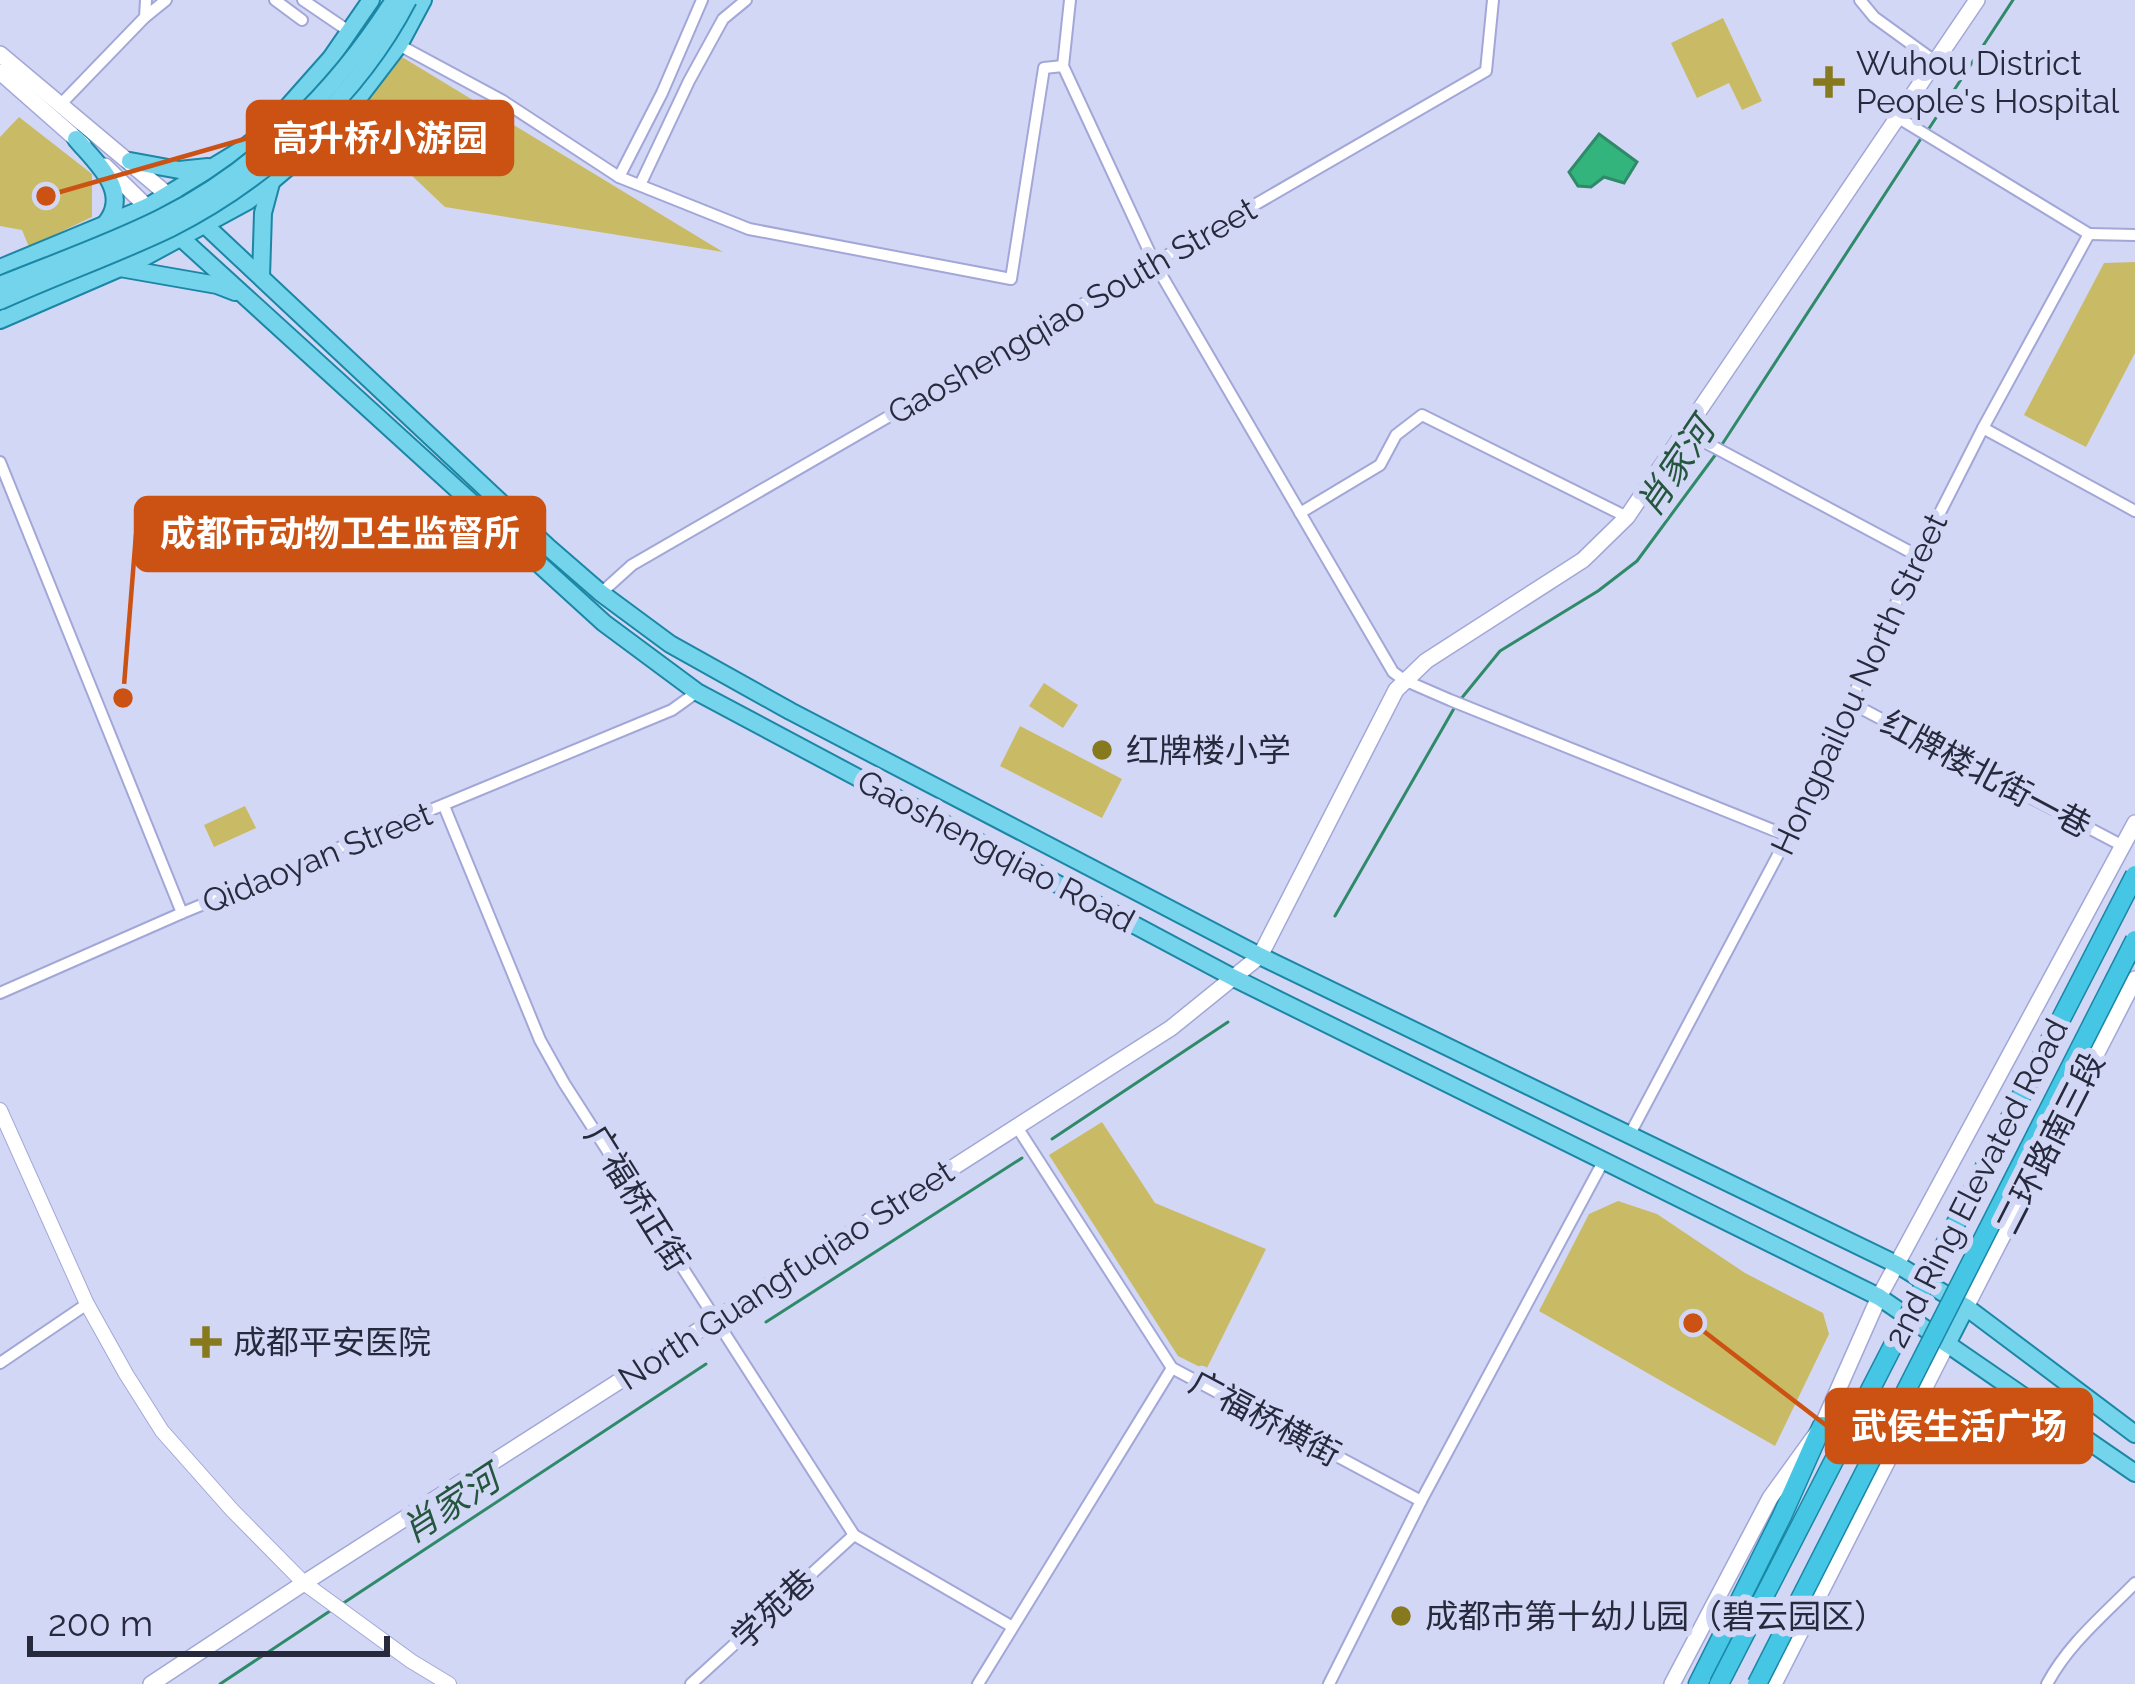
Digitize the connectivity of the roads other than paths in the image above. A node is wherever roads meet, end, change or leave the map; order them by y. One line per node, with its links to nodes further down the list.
1 (146, 0): 15 (street)
2 (166, 0): 15 (street)
3 (275, 0): 16 (street)
4 (303, 0): 17 (street)
5 (371, 0): 17 (main road)
6 (394, 0): 42 (main road, bridge)
7 (408, 0): 44 (main road, bridge)
8 (423, 0): 18 (main road)
9 (702, 0): 28 (street)
10 (746, 0): 30 (street)
11 (1070, 0): 21 (street)
12 (1493, 0): 38 (street, Gaoshengqiao South Street)
13 (1860, 0): 20 (street)
14 (1977, 0): 20 (main road)
15 (145, 17): 23 (street)
16 (302, 20)
17 (350, 32): 27 (main road)
18 (399, 45): 28 (street); 29 (main road)
19 (0, 54): 23 (main road)
20 (1936, 62): 24 (main road)
21 (1063, 66): 30 (street); 38 (street)
22 (0, 72): 25 (main road)
23 (60, 105): 26 (main road)
24 (1897, 116): 35 (street); 47 (main road)
25 (76, 139): 32 (main road); 34 (main road)
26 (130, 161): 27 (main road); 31 (main road)
27 (220, 164): 31 (main road)
28 (620, 177): 30 (street)
29 (272, 181): 33 (main road); 41 (main road)
30 (640, 185)
31 (168, 195): 32 (main road); 33 (main road, Gaoshengqiao Road)
32 (148, 207): 34 (main road); 37 (main road, Gaoshengqiao Road)
33 (205, 225): 37 (main road); 41 (main road, Gaoshengqiao Road)
34 (104, 226): 39 (main road)
35 (2089, 234): 36 (street); 46 (street, Hongpailou North Street)
36 (2135, 235)
37 (180, 237): 40 (main road); 43 (main road, Gaoshengqiao Road)
38 (1155, 264): 50 (street); 53 (street, Gaoshengqiao South Street)
39 (0, 268)
40 (119, 268): 43 (main road); 45 (main road)
41 (261, 277): 53 (main road, Gaoshengqiao Road)
42 (0, 285)
43 (248, 297): 55 (main road, Gaoshengqiao Road)
44 (0, 301)
45 (0, 320)
46 (1983, 428): 49 (street); 52 (street, Hongpailou North Street)
47 (1684, 431): 51 (main road); 52 (street)
48 (0, 462): 62 (street, Qidaoyan Street)
49 (2135, 512)
50 (1300, 513): 51 (street); 54 (street)
51 (1627, 517): 54 (main road)
52 (1918, 556): 56 (street, Hongpailou North Street)
53 (601, 593): 64 (main road, Gaoshengqiao Road)
54 (1404, 680): 59 (street); 64 (main road)
55 (697, 692): 57 (street, Qidaoyan Street); 65 (main road, Gaoshengqiao Road)
56 (1849, 702): 59 (street, Hongpailou North Street); 60 (street, 红牌楼北街一巷)
57 (444, 806): 62 (street, Qidaoyan Street); 76 (street, 广福桥正街)
58 (2135, 823): 60 (main road)
59 (1788, 836): 70 (street, Hongpailou North Street)
60 (2123, 846): 72 (main road)
61 (2135, 875): 95 (highway, 2nd Ring Elevated Road, bridge)
62 (182, 913): 67 (street)
63 (2135, 940): 96 (highway, 2nd Ring Elevated Road, bridge)
64 (1260, 956): 65 (main road, North Guangfuqiao Street); 70 (main road, Gaoshengqiao Road)
65 (1234, 978): 69 (main road, North Guangfuqiao Street); 71 (main road, Gaoshengqiao Road)
66 (2135, 979): 75 (main road, 二环路南三段)
67 (0, 993)
68 (0, 1110): 74 (street)
69 (1017, 1127): 76 (main road, North Guangfuqiao Street); 79 (street, 广福桥横街)
70 (1630, 1133): 72 (main road, Gaoshengqiao Road)
71 (1604, 1160): 73 (main road, Gaoshengqiao Road); 83 (street)
72 (1898, 1265): 73 (main road); 75 (main road, Gaoshengqiao Road)
73 (1879, 1297): 77 (main road, Gaoshengqiao Road); 80 (main road)
74 (87, 1304): 78 (street); 86 (street)
75 (1966, 1307): 77 (main road); 81 (main road, Gaoshengqiao Road)
76 (715, 1320): 84 (street, 广福桥正街); 86 (main road, North Guangfuqiao Street)
77 (1947, 1344): 82 (main road, Gaoshengqiao Road); 97 (main road)
78 (0, 1363)
79 (1172, 1368): 83 (street, 广福桥横街); 87 (street)
80 (1822, 1426): 93 (main road); 94 (highway)
81 (2135, 1434)
82 (2135, 1473)
83 (1421, 1501): 92 (street)
84 (854, 1535): 87 (street, 广福桥正街); 90 (street, 学苑巷)
85 (2135, 1582): 98 (street)
86 (304, 1583): 88 (main road, North Guangfuqiao Street); 89 (street)
87 (1011, 1626): 91 (street)
88 (151, 1684)
89 (449, 1684)
90 (691, 1684)
91 (978, 1684)
92 (1329, 1684)
93 (1672, 1684)
94 (1698, 1684)
95 (1719, 1684)
96 (1757, 1684)
97 (1774, 1684)
98 (2048, 1684)

